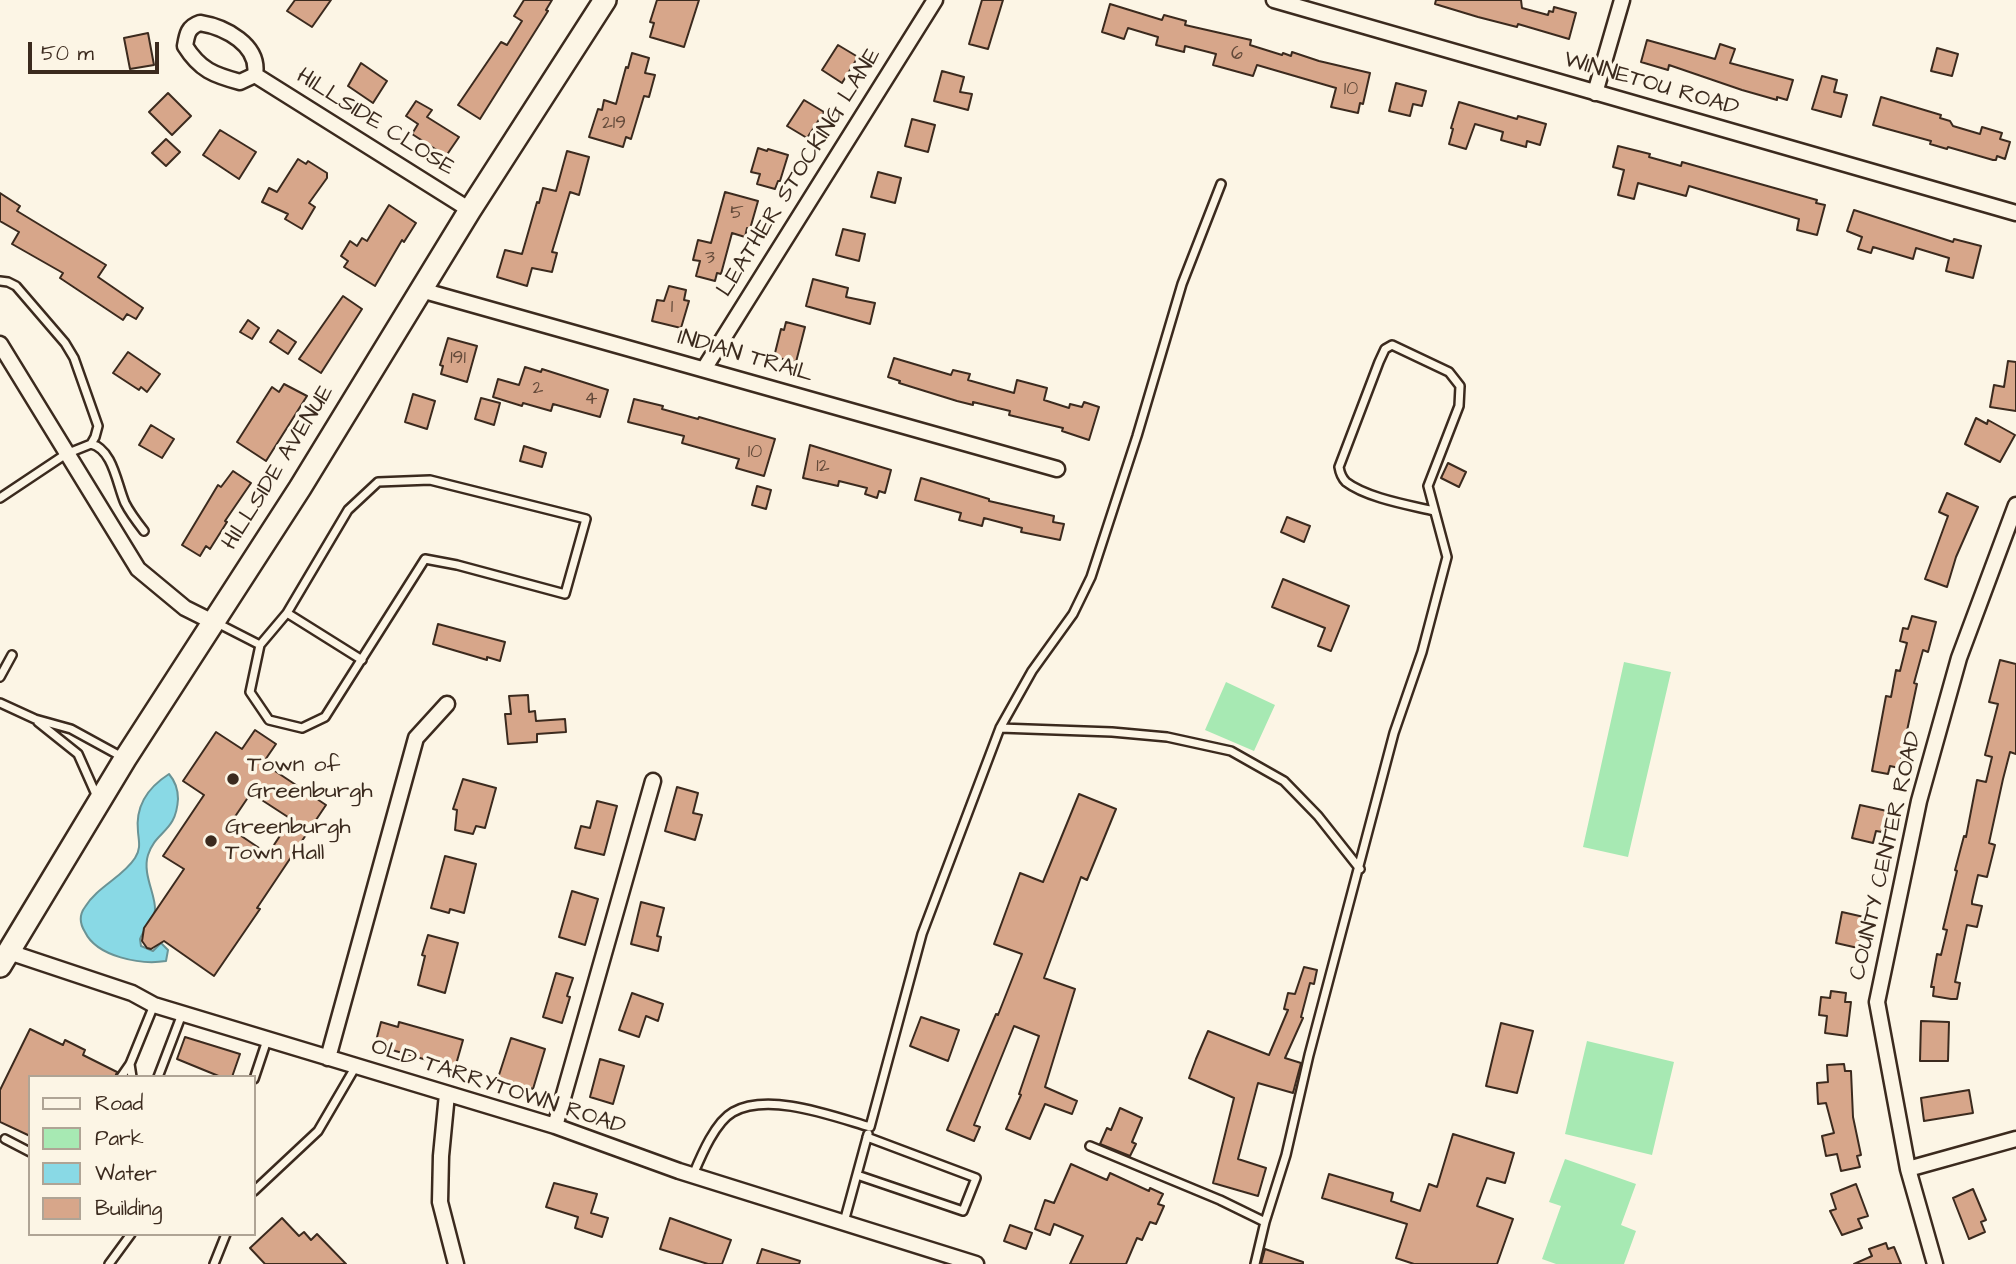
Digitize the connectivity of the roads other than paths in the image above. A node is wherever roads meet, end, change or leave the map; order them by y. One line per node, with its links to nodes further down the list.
1 (605, 0): 8 (main road, HILLSIDE AVENUE)
2 (935, 0): 13 (street, LEATHER STOCKING LANE)
3 (1274, 0): 6 (street, WINNETOU ROAD)
4 (1622, 0): 6 (street)
5 (255, 75): 5 (street); 8 (street, HILLSIDE CLOSE)
6 (1595, 93): 9 (street, WINNETOU ROAD)
7 (1221, 184): 30 (lane)
8 (470, 210): 11 (main road, HILLSIDE AVENUE)
9 (2016, 213)
10 (0, 281): 14 (lane)
11 (421, 290): 13 (street, INDIAN TRAIL); 22 (main road, HILLSIDE AVENUE)
12 (0, 344): 15 (street)
13 (705, 369): 16 (street, INDIAN TRAIL)
14 (90, 443): 15 (lane); 20 (lane)
15 (66, 454): 17 (lane); 22 (street)
16 (1057, 469)
17 (0, 498)
18 (2016, 505): 54 (street, COUNTY CENTER ROAD)
19 (1434, 511): 19 (lane); 34 (lane)
20 (144, 531)
21 (287, 613): 23 (lane); 25 (lane); 25 (lane)
22 (213, 622): 23 (lane); 31 (main road, HILLSIDE AVENUE)
23 (260, 645): 25 (lane)
24 (12, 655): 26 (lane)
25 (362, 660)
26 (0, 677)
27 (0, 703): 29 (lane)
28 (447, 704): 39 (street)
29 (34, 719): 31 (lane); 33 (lane)
30 (1000, 728): 34 (lane); 48 (lane)
31 (125, 759): 33 (main road, HILLSIDE AVENUE)
32 (653, 781): 47 (street)
33 (99, 802): 35 (main road, HILLSIDE AVENUE)
34 (1360, 869): 59 (lane)
35 (4, 959): 36 (street, OLD TARRYTOWN ROAD)
36 (154, 1005): 37 (street, OLD TARRYTOWN ROAD); 40 (lane)
37 (181, 1014): 38 (street, OLD TARRYTOWN ROAD); 44 (lane)
38 (267, 1039): 39 (street, OLD TARRYTOWN ROAD); 45 (lane)
39 (328, 1058): 41 (street, OLD TARRYTOWN ROAD)
40 (130, 1064): 42 (lane); 43 (lane)
41 (356, 1066): 46 (street, OLD TARRYTOWN ROAD); 57 (lane)
42 (122, 1075)
43 (132, 1075)
44 (159, 1075)
45 (255, 1075)
46 (447, 1094): 47 (street, OLD TARRYTOWN ROAD); 64 (street)
47 (555, 1126): 55 (street, OLD TARRYTOWN ROAD)
48 (870, 1127): 49 (lane); 55 (lane)
49 (867, 1138): 56 (lane); 56 (lane)
50 (5, 1139): 53 (lane)
51 (2016, 1139): 54 (street)
52 (1090, 1146): 59 (lane)
53 (28, 1151)
54 (1908, 1168): 67 (street, COUNTY CENTER ROAD)
55 (693, 1175): 58 (street, OLD TARRYTOWN ROAD)
56 (857, 1175): 58 (lane)
57 (256, 1189)
58 (844, 1222): 65 (street, OLD TARRYTOWN ROAD)
59 (1265, 1222): 66 (lane)
60 (130, 1236): 62 (lane)
61 (225, 1236): 63 (lane)
62 (109, 1264)
63 (214, 1264)
64 (456, 1264)
65 (976, 1264)
66 (1255, 1264)
67 (1935, 1264)

